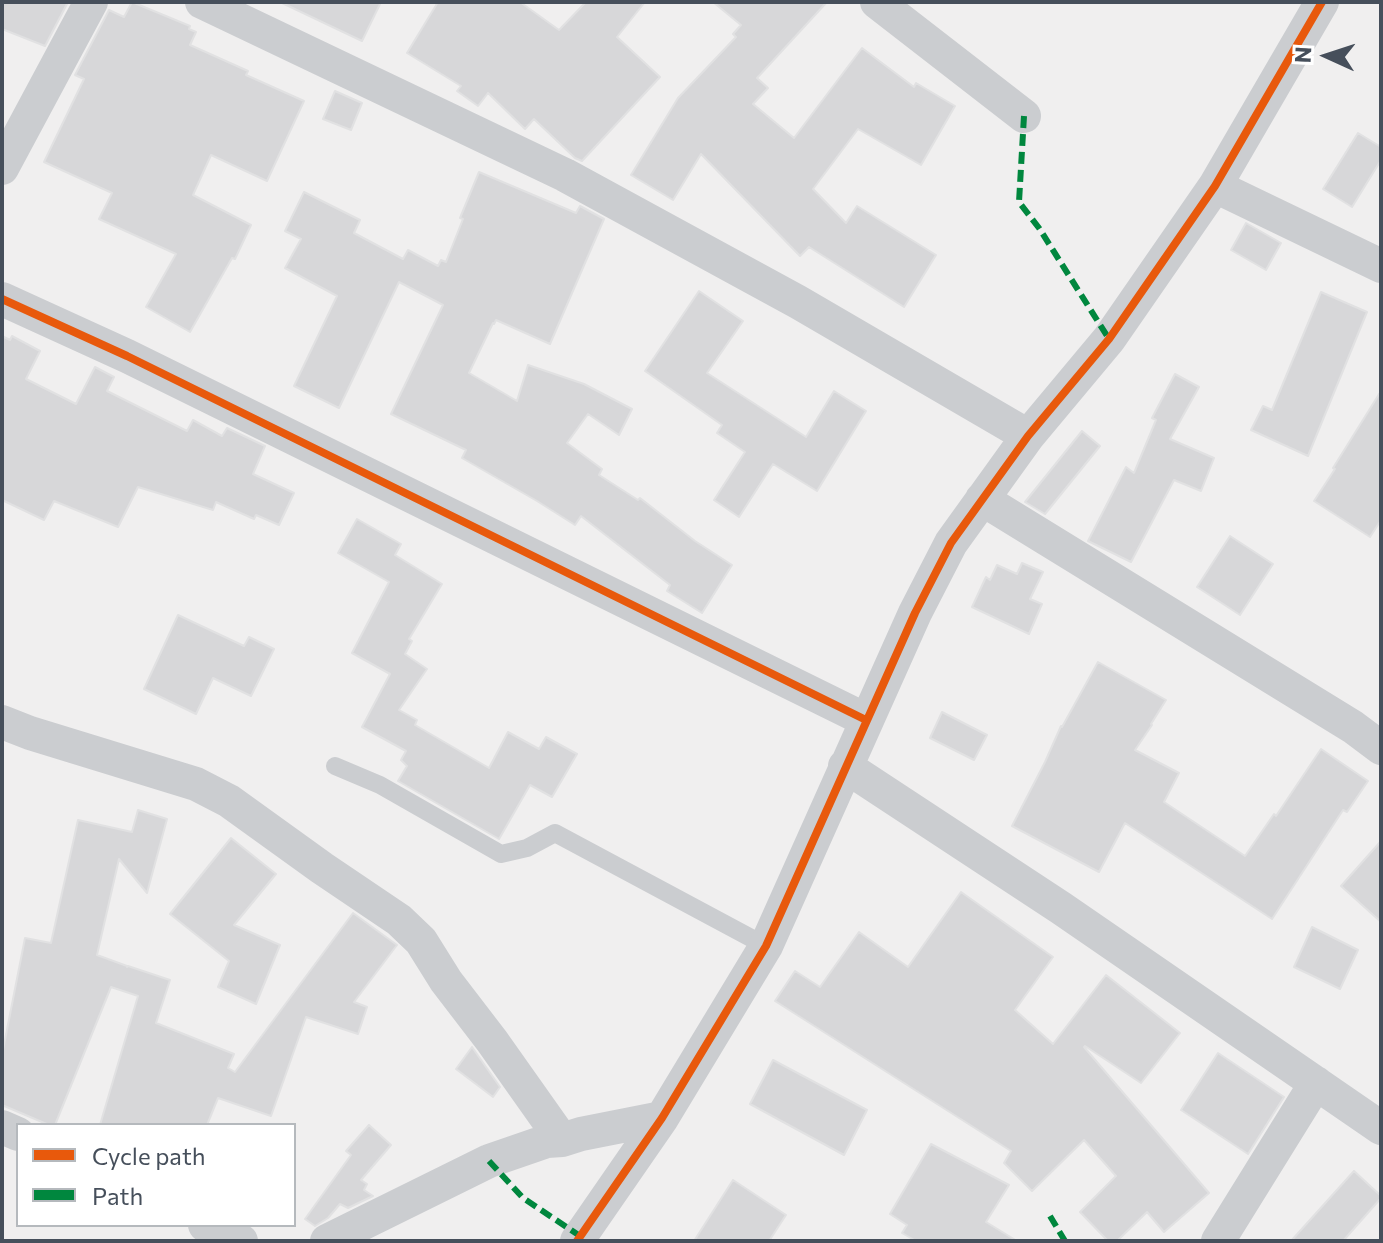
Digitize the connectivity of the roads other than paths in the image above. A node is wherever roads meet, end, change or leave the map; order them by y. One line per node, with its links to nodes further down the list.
1 (91, 2): 6 (street)
2 (202, 2): 10 (street)
3 (877, 2): 5 (street)
4 (1322, 2): 7 (street)
5 (1024, 116)
6 (2, 168)
7 (1215, 186): 8 (street); 10 (street)
8 (1381, 266)
9 (2, 299): 12 (street)
10 (1028, 436): 11 (street)
11 (982, 499): 12 (street); 14 (street)
12 (866, 720): 16 (street)
13 (2, 722): 21 (street)
14 (1381, 748)
15 (335, 766): 17 (lane)
16 (845, 766): 17 (street); 18 (street)
17 (766, 946): 19 (street)
18 (1316, 1083): 20 (street); 26 (street)
19 (662, 1118): 21 (street); 25 (street)
20 (1381, 1128)
21 (562, 1140): 24 (street)
22 (210, 1227): 23 (street)
23 (241, 1241)
24 (327, 1241)
25 (577, 1241)
26 (1218, 1241)

